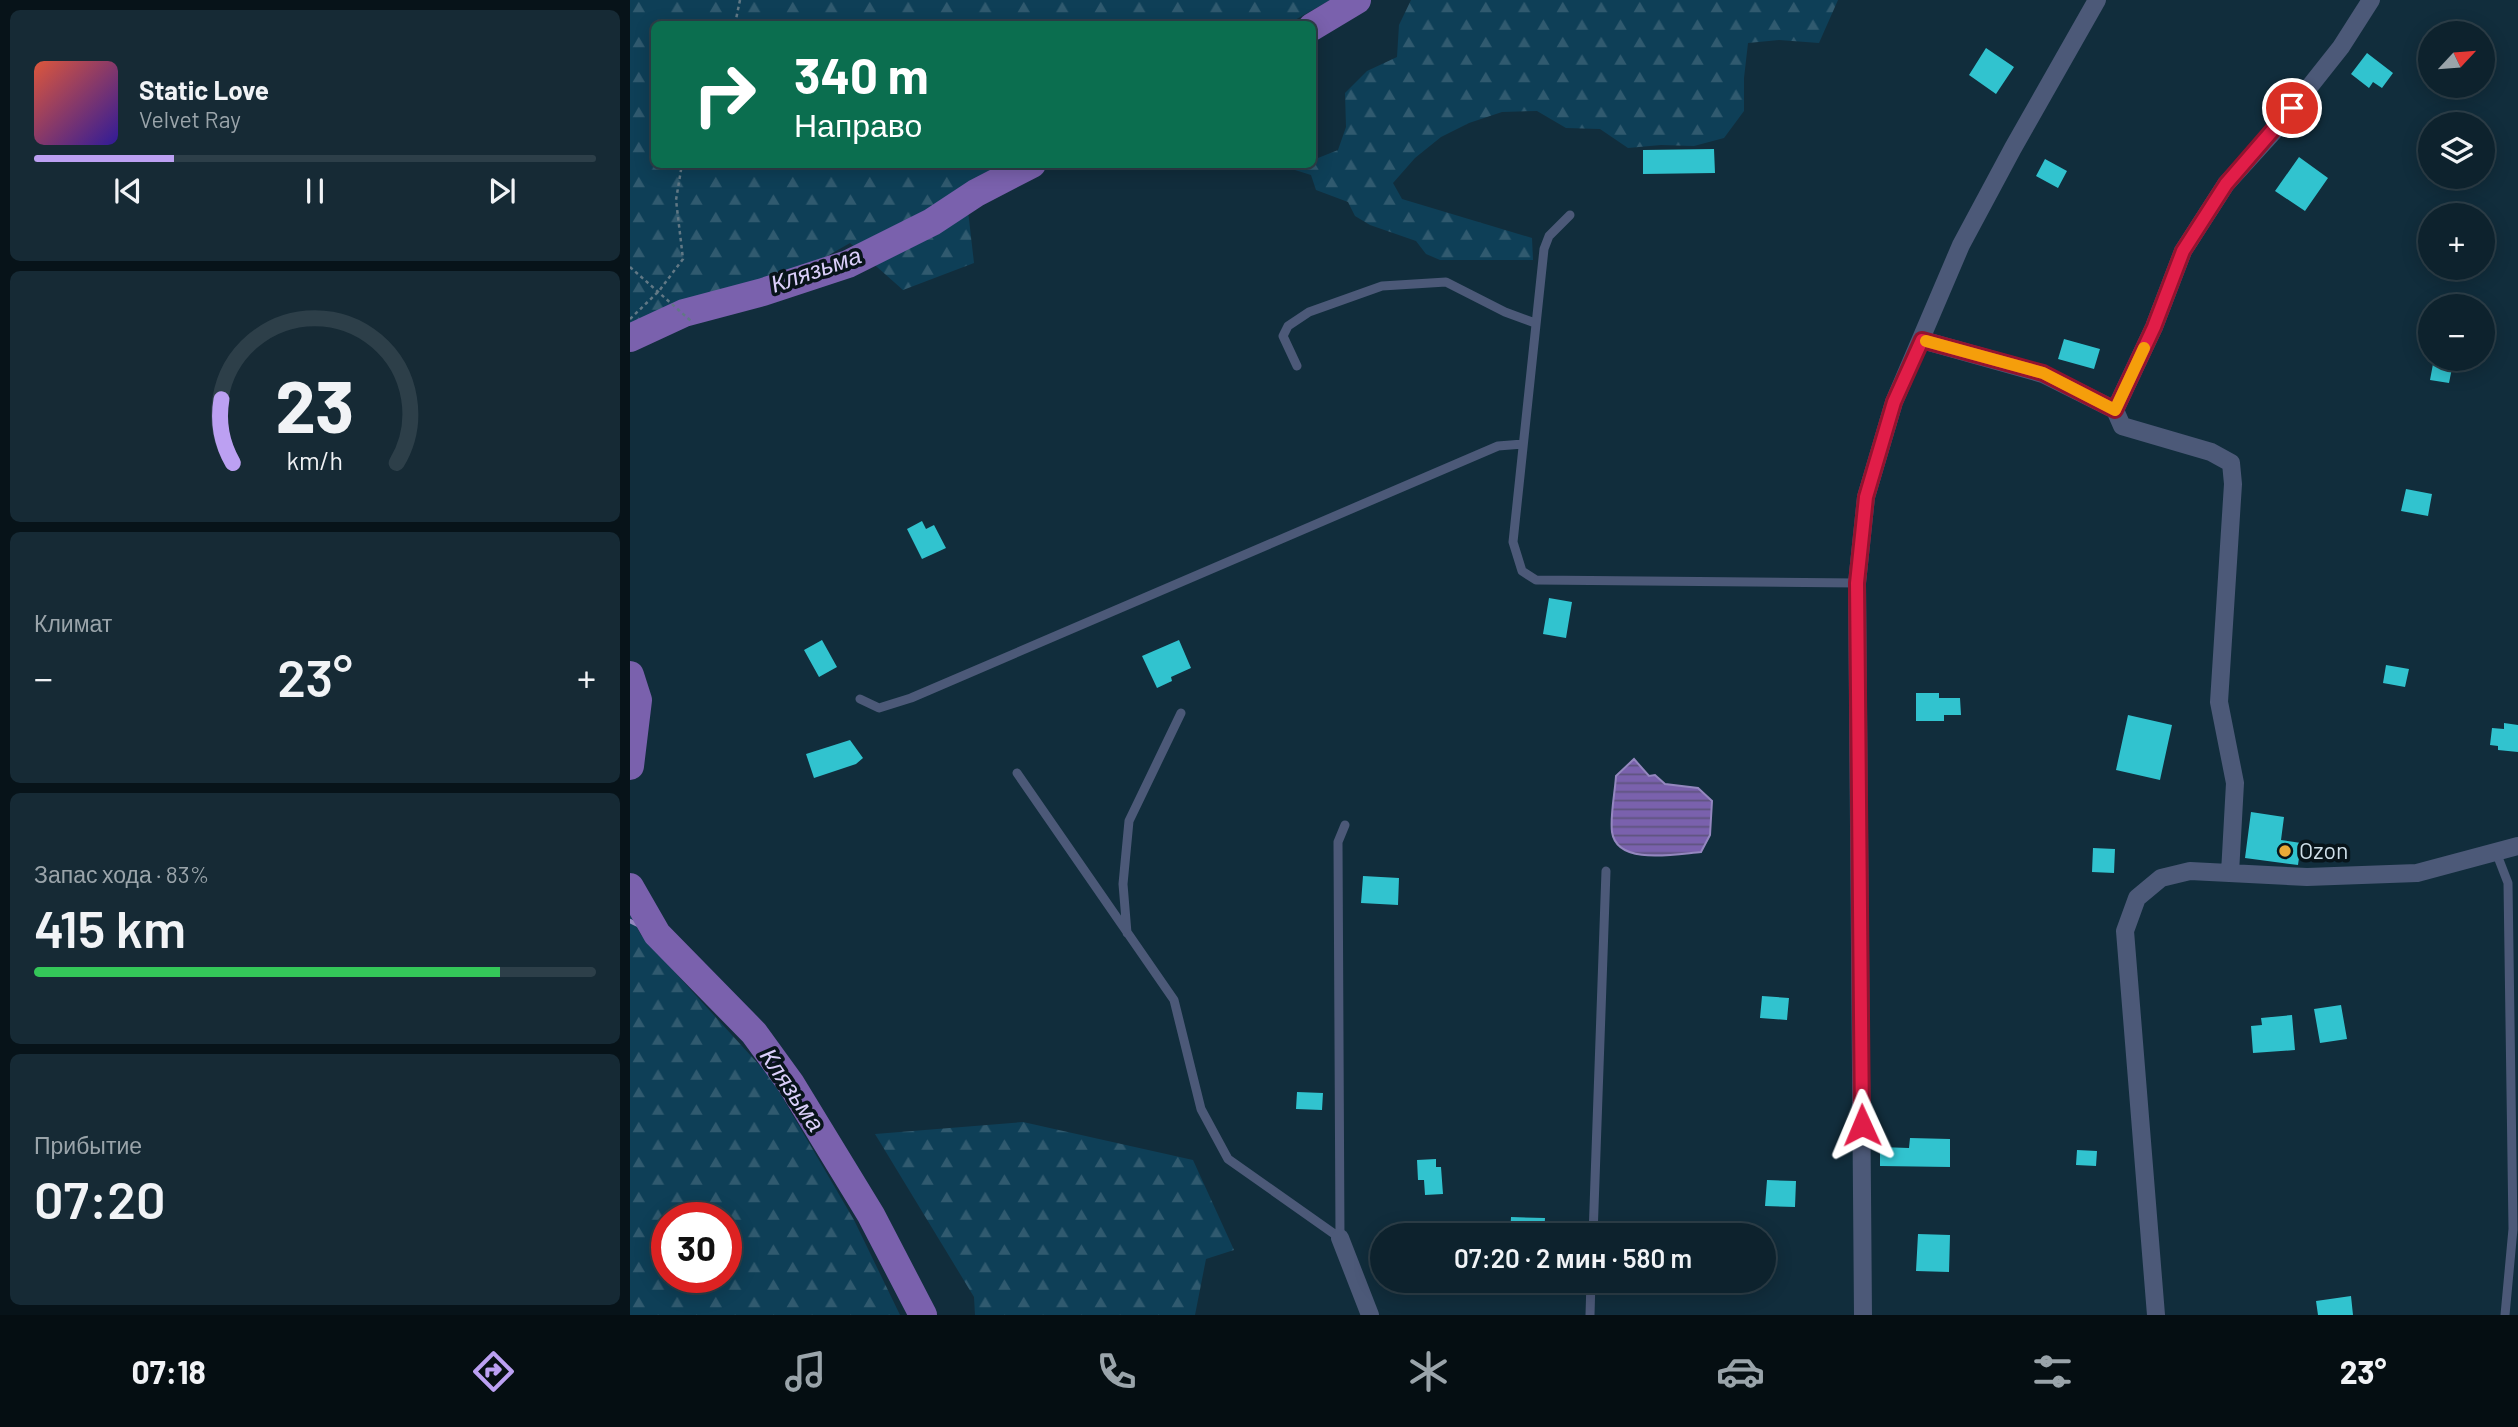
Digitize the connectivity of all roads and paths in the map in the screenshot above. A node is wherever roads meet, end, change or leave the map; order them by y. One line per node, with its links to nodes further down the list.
1 (740, 0): 4 (path)
2 (2097, 0): 12 (street)
3 (2371, 0): 14 (street)
4 (735, 21)
5 (681, 168): 8 (path)
6 (1570, 215): 11 (lane)
7 (630, 267): 8 (path)
8 (659, 291): 9 (path); 10 (path)
9 (630, 320)
10 (691, 321)
11 (1535, 323): 13 (lane); 15 (lane)
12 (1922, 340): 14 (street); 16 (street)
13 (1297, 366)
14 (2115, 410): 24 (street)
15 (1523, 444): 16 (lane); 17 (lane)
16 (1857, 583): 32 (street)
17 (860, 699)
18 (1181, 713): 25 (lane)
19 (1017, 773): 25 (lane)
20 (1345, 825): 28 (lane)
21 (2518, 846): 22 (street)
22 (2496, 852): 24 (street); 27 (lane)
23 (1606, 871): 26 (lane)
24 (2230, 873): 33 (street)
25 (1127, 936): 28 (lane)
26 (1593, 1223)
27 (2515, 1228): 34 (lane)
28 (1340, 1238): 30 (street)
29 (1591, 1293): 31 (lane)
30 (1370, 1315)
31 (1590, 1315)
32 (1863, 1315)
33 (2156, 1315)
34 (2505, 1315)

